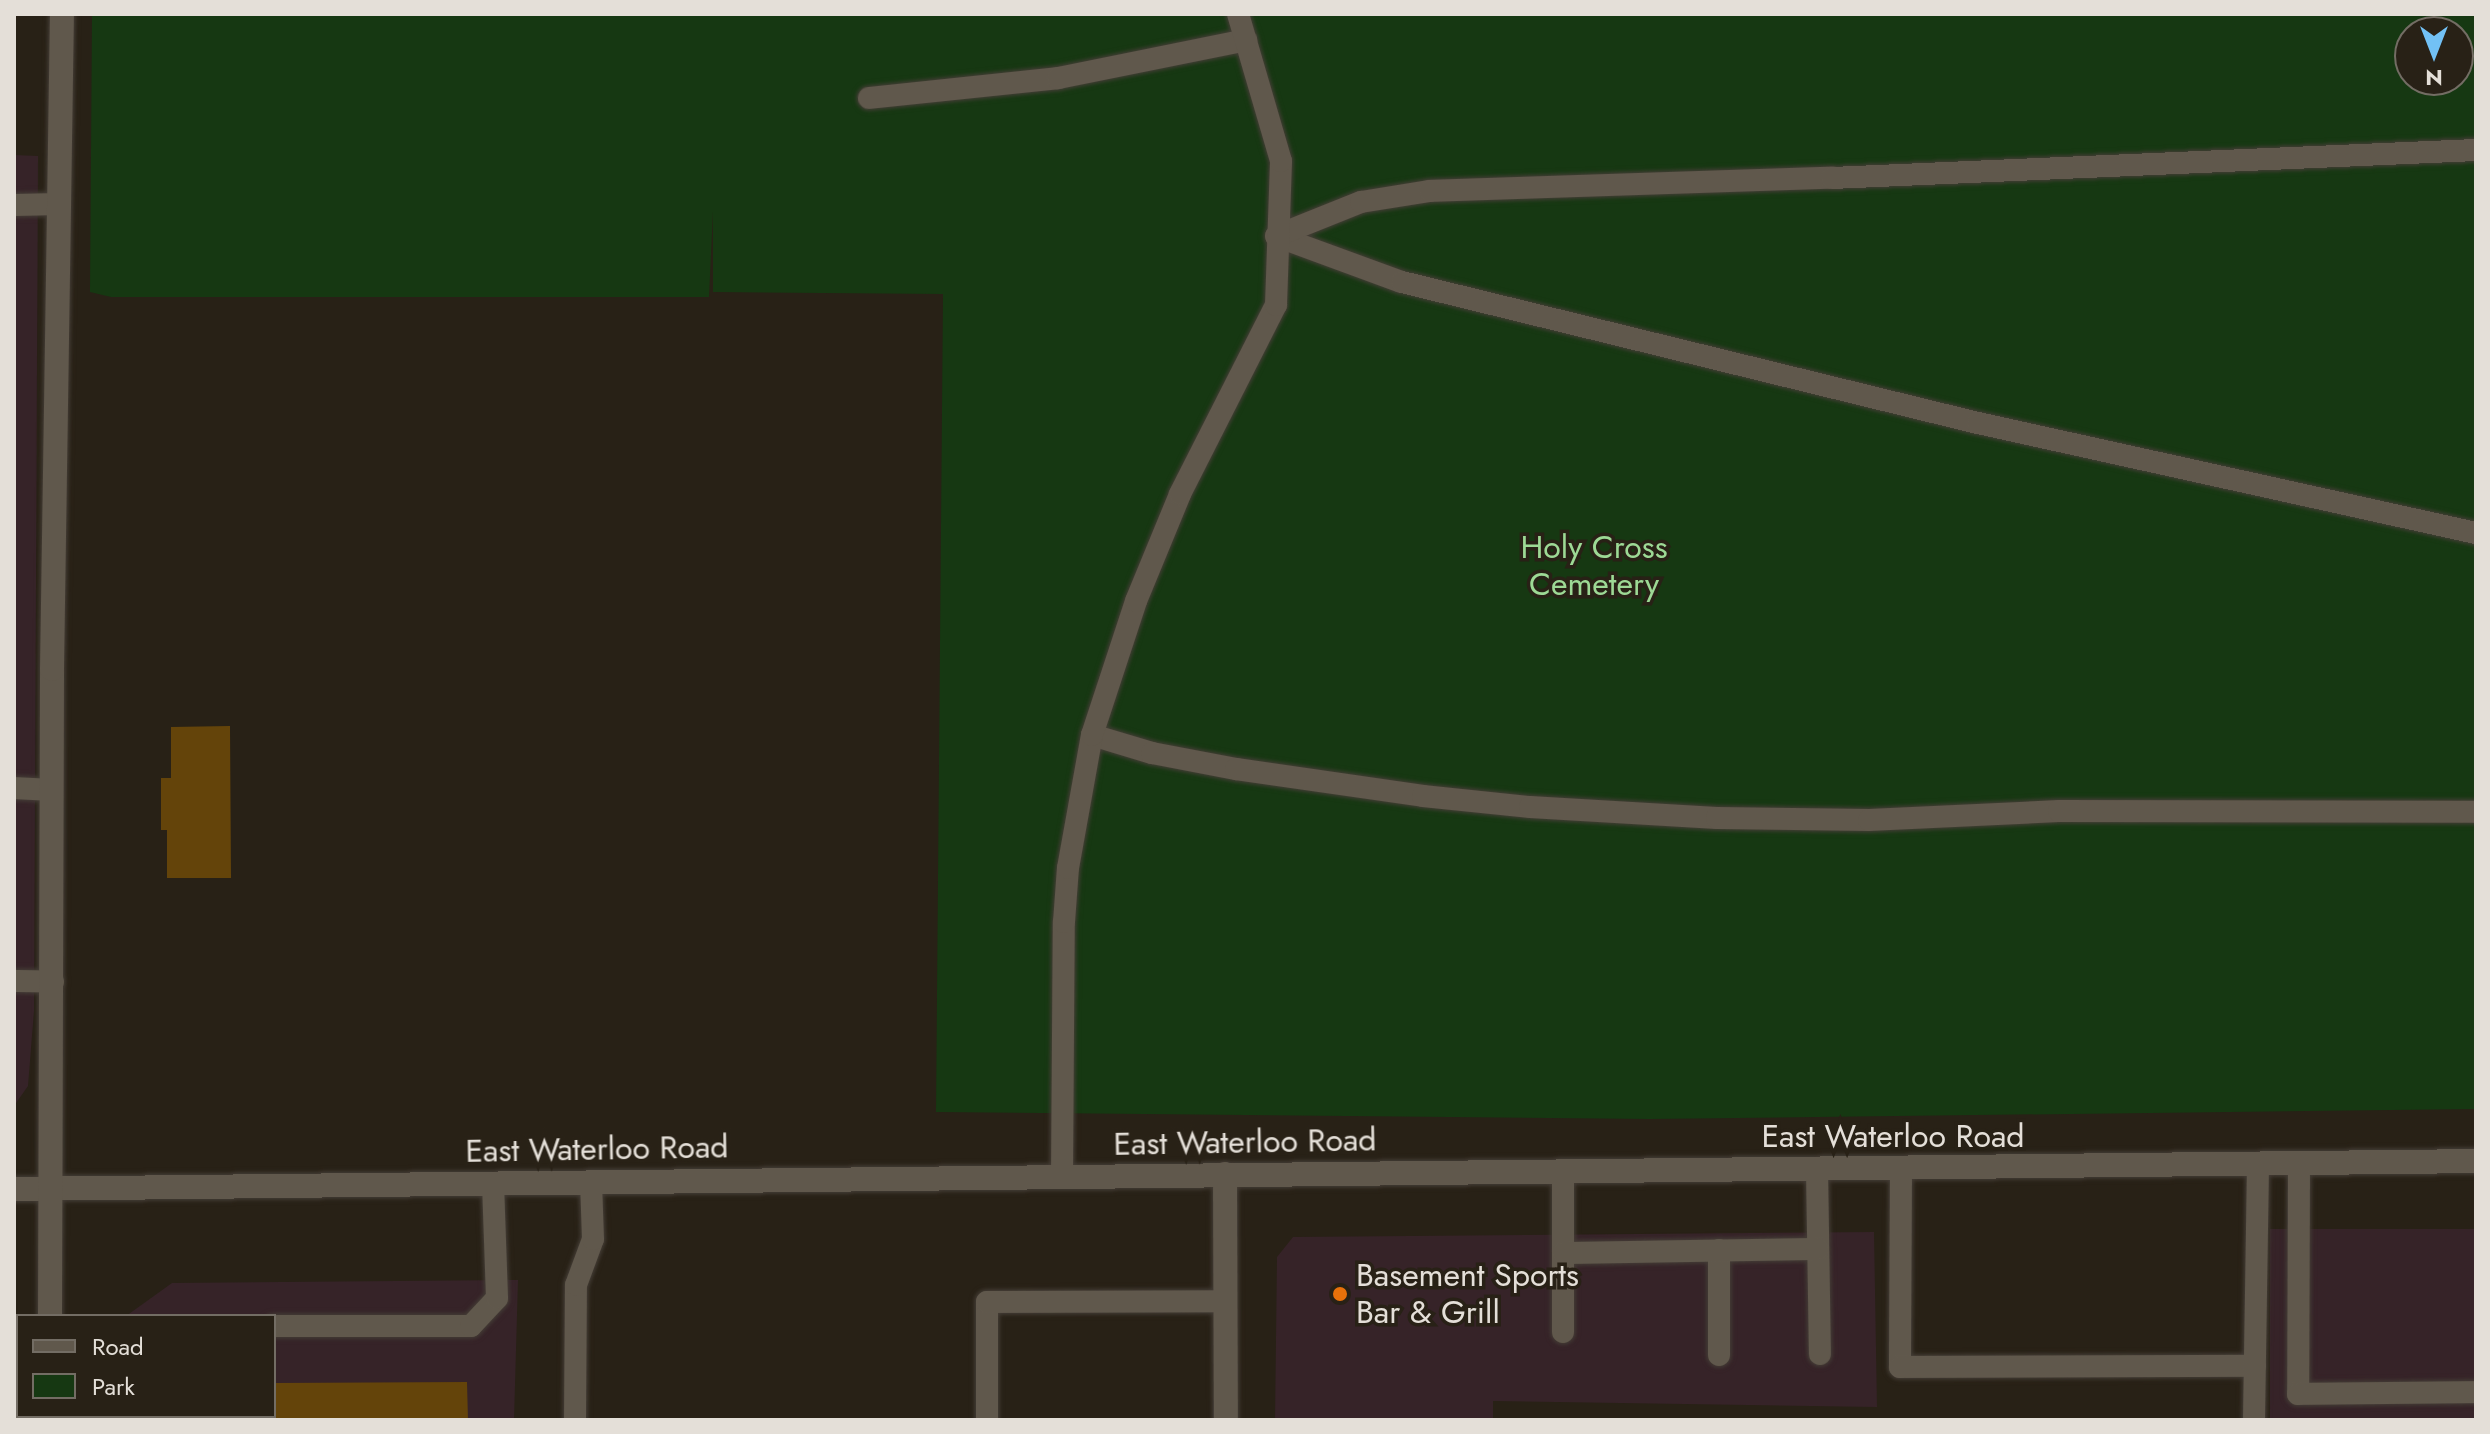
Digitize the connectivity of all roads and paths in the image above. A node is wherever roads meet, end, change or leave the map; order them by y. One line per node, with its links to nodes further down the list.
1 (62, 14): 6 (main road)
2 (1238, 14): 3 (lane)
3 (1246, 40): 4 (lane); 8 (lane)
4 (869, 98)
5 (2476, 150): 8 (lane)
6 (60, 204): 7 (lane); 12 (main road)
7 (14, 205)
8 (1276, 236): 9 (lane); 10 (lane)
9 (2476, 533)
10 (1092, 735): 13 (lane); 23 (lane)
11 (14, 788): 12 (lane)
12 (52, 790): 15 (main road)
13 (2476, 812)
14 (14, 981): 15 (lane)
15 (53, 982): 27 (main road)
16 (2476, 1161): 17 (main road, East Waterloo Road)
17 (2299, 1164): 18 (main road, East Waterloo Road); 38 (lane)
18 (2258, 1165): 19 (main road, East Waterloo Road); 37 (lane)
19 (1901, 1168): 20 (main road, East Waterloo Road); 37 (lane)
20 (1817, 1169): 21 (main road, East Waterloo Road); 28 (lane)
21 (1563, 1171): 22 (main road, East Waterloo Road); 30 (lane)
22 (1225, 1174): 23 (main road, East Waterloo Road); 31 (main road)
23 (1062, 1177): 24 (main road, East Waterloo Road)
24 (591, 1181): 25 (main road, East Waterloo Road); 39 (lane)
25 (493, 1183): 27 (main road, East Waterloo Road); 33 (lane)
26 (14, 1189): 27 (main road, East Waterloo Road)
27 (51, 1189): 32 (main road)
28 (1818, 1249): 29 (lane); 35 (lane)
29 (1719, 1250): 30 (lane); 36 (lane)
30 (1563, 1253): 34 (lane)
31 (1225, 1301): 40 (lane); 41 (main road)
32 (50, 1314)
33 (276, 1326)
34 (1563, 1332)
35 (1820, 1354)
36 (1719, 1355)
37 (2255, 1366): 42 (lane)
38 (2476, 1392)
39 (575, 1420)
40 (987, 1420)
41 (1226, 1420)
42 (2254, 1420)

